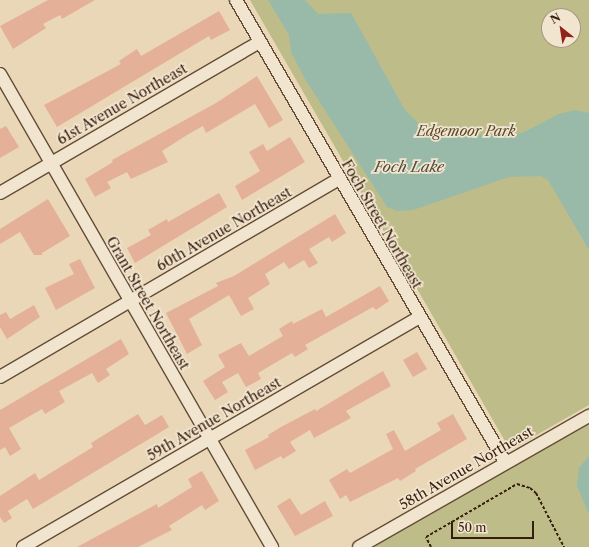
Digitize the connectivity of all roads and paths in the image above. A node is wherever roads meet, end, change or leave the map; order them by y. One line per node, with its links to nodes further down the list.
1 (236, 0): 2 (street, Foch Street Northeast)
2 (259, 42): 4 (street, 61st Avenue Northeast); 5 (street, Foch Street Northeast)
3 (0, 74): 4 (street, Grant Street Northeast)
4 (51, 163): 6 (street, 61st Avenue Northeast); 7 (street, Grant Street Northeast)
5 (339, 179): 7 (street, 60th Avenue Northeast); 8 (street, Foch Street Northeast)
6 (0, 193)
7 (130, 301): 9 (street, 60th Avenue Northeast); 11 (street, Grant Street Northeast)
8 (419, 317): 11 (street, 59th Avenue Northeast); 12 (street, Foch Street Northeast)
9 (0, 377)
10 (589, 416): 12 (street, 58th Avenue Northeast)
11 (210, 439): 13 (street, 59th Avenue Northeast); 14 (street, Grant Street Northeast)
12 (505, 462): 15 (street, 58th Avenue Northeast)
13 (23, 547)
14 (272, 547)
15 (359, 547)
16 (431, 547): 17 (path)
17 (564, 547)

